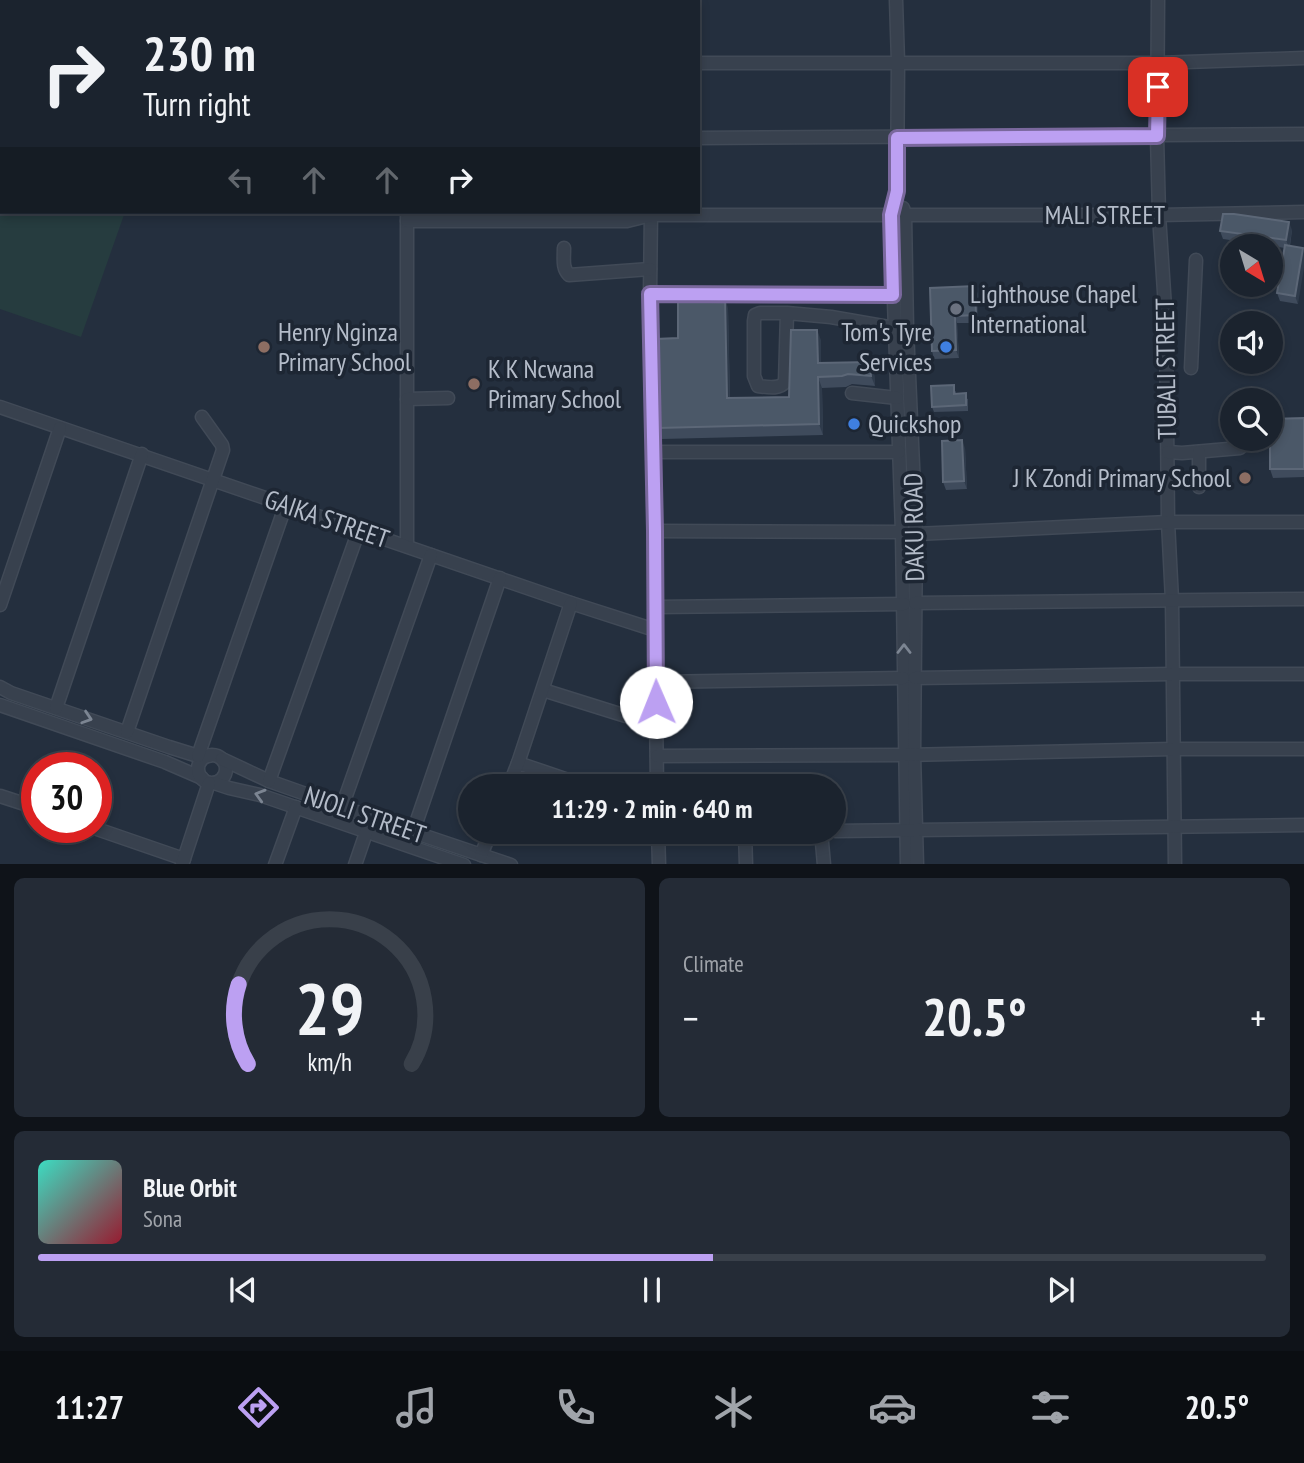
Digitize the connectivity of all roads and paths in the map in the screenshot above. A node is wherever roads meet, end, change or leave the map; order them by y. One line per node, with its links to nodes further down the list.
1 (896, 0): 4 (street, DAKU ROAD)
2 (1158, 0): 5 (street, TUBALI STREET)
3 (1304, 58): 5 (street)
4 (898, 62): 5 (street); 6 (street); 10 (street, DAKU ROAD)
5 (1158, 63): 8 (street, TUBALI STREET)
6 (700, 64)
7 (1304, 134): 8 (street)
8 (1157, 136): 10 (street); 18 (street, TUBALI STREET)
9 (700, 138): 10 (street)
10 (897, 138): 11 (street, DAKU ROAD)
11 (897, 191): 16 (street, DAKU ROAD); 17 (street, DAKU ROAD)
12 (1304, 212): 18 (street, MALI STREET)
13 (700, 213): 16 (street, MALI STREET)
14 (648, 214): 19 (street, MALI STREET)
15 (651, 214): 22 (street)
16 (891, 215): 17 (street, MALI STREET); 24 (street, DAKU ROAD)
17 (905, 215): 18 (street, MALI STREET); 28 (street, DAKU ROAD)
18 (1159, 215): 27 (street, TUBALI STREET)
19 (407, 216): 33 (street)
20 (564, 248): 22 (street)
21 (1196, 260): 26 (street)
22 (650, 269): 23 (street)
23 (650, 294): 24 (street); 38 (street)
24 (893, 295): 28 (street, DAKU ROAD)
25 (787, 313): 25 (street); 28 (street)
26 (1192, 321): 27 (street); 29 (street)
27 (1166, 323): 40 (street, TUBALI STREET)
28 (901, 329): 32 (street, DAKU ROAD); 51 (street, DAKU ROAD)
29 (1191, 368)
30 (852, 393): 32 (street)
31 (448, 398): 33 (street)
32 (897, 398): 39 (street, DAKU ROAD)
33 (407, 399): 52 (street)
34 (0, 407): 36 (street, GAIKA STREET)
35 (202, 417): 43 (street)
36 (60, 428): 42 (street, GAIKA STREET); 59 (street)
37 (1220, 450): 41 (street)
38 (653, 452): 39 (street); 49 (street)
39 (899, 452): 50 (street, DAKU ROAD)
40 (1168, 452): 41 (street); 46 (street, TUBALI STREET)
41 (1199, 452): 44 (street)
42 (142, 454): 43 (street, GAIKA STREET); 69 (street)
43 (212, 480): 45 (street, GAIKA STREET); 71 (street)
44 (1199, 487)
45 (286, 505): 48 (street, GAIKA STREET); 76 (street)
46 (1168, 522): 47 (street); 51 (street); 56 (street, TUBALI STREET)
47 (1304, 522)
48 (359, 530): 52 (street, GAIKA STREET); 82 (street)
49 (655, 531): 50 (street); 60 (street)
50 (902, 532): 58 (street, DAKU ROAD)
51 (916, 534): 58 (street, DAKU ROAD)
52 (407, 546): 53 (street, GAIKA STREET)
53 (431, 555): 54 (street, GAIKA STREET); 86 (street)
54 (500, 578): 57 (street, GAIKA STREET); 92 (street)
55 (1304, 599): 56 (street)
56 (1172, 600): 58 (street); 62 (street, TUBALI STREET)
57 (571, 603): 61 (street, GAIKA STREET); 67 (street)
58 (909, 603): 60 (street); 64 (street, DAKU ROAD)
59 (0, 606)
60 (656, 607): 61 (street)
61 (655, 629): 65 (street)
62 (1172, 674): 63 (street); 64 (street); 73 (street, TUBALI STREET)
63 (1304, 674)
64 (909, 678): 65 (street); 74 (street, DAKU ROAD)
65 (655, 682): 70 (street)
66 (0, 687): 69 (street, NJOLI STREET)
67 (542, 690): 70 (street); 77 (street)
68 (0, 705): 81 (street, NJOLI STREET)
69 (56, 708): 71 (street, NJOLI STREET, one-way to 71)
70 (656, 722): 75 (street)
71 (127, 732): 76 (street, NJOLI STREET)
72 (1304, 748): 73 (street)
73 (1173, 749): 74 (street); 88 (street, TUBALI STREET)
74 (910, 755): 75 (street); 89 (street, DAKU ROAD)
75 (657, 756): 80 (street)
76 (209, 757): 81 (street); 81 (street); 82 (street, NJOLI STREET)
77 (519, 763): 78 (street); 79 (street)
78 (514, 774)
79 (551, 774)
80 (657, 774)
81 (208, 781): 85 (street, NJOLI STREET, one-way to 81); 100 (street)
82 (269, 781): 86 (street, NJOLI STREET)
83 (0, 796): 84 (street)
84 (21, 803)
85 (296, 807): 90 (street, NJOLI STREET); 101 (street)
86 (342, 807): 92 (street, NJOLI STREET)
87 (1304, 825): 88 (street)
88 (1174, 826): 89 (street); 110 (street, TUBALI STREET)
89 (911, 829): 91 (street); 108 (street, DAKU ROAD); 109 (street, DAKU ROAD)
90 (367, 831): 99 (street, NJOLI STREET); 102 (street)
91 (846, 831)
92 (413, 832): 98 (street, NJOLI STREET)
93 (112, 835): 100 (street)
94 (486, 844): 98 (street)
95 (658, 844): 105 (street)
96 (745, 844): 106 (street)
97 (822, 844): 107 (street)
98 (481, 855): 104 (street, NJOLI STREET)
99 (437, 860): 103 (street, NJOLI STREET)
100 (183, 862)
101 (275, 864)
102 (355, 864)
103 (464, 864)
104 (511, 864)
105 (659, 864)
106 (746, 864)
107 (824, 864)
108 (907, 864)
109 (917, 864)
110 (1175, 864)

